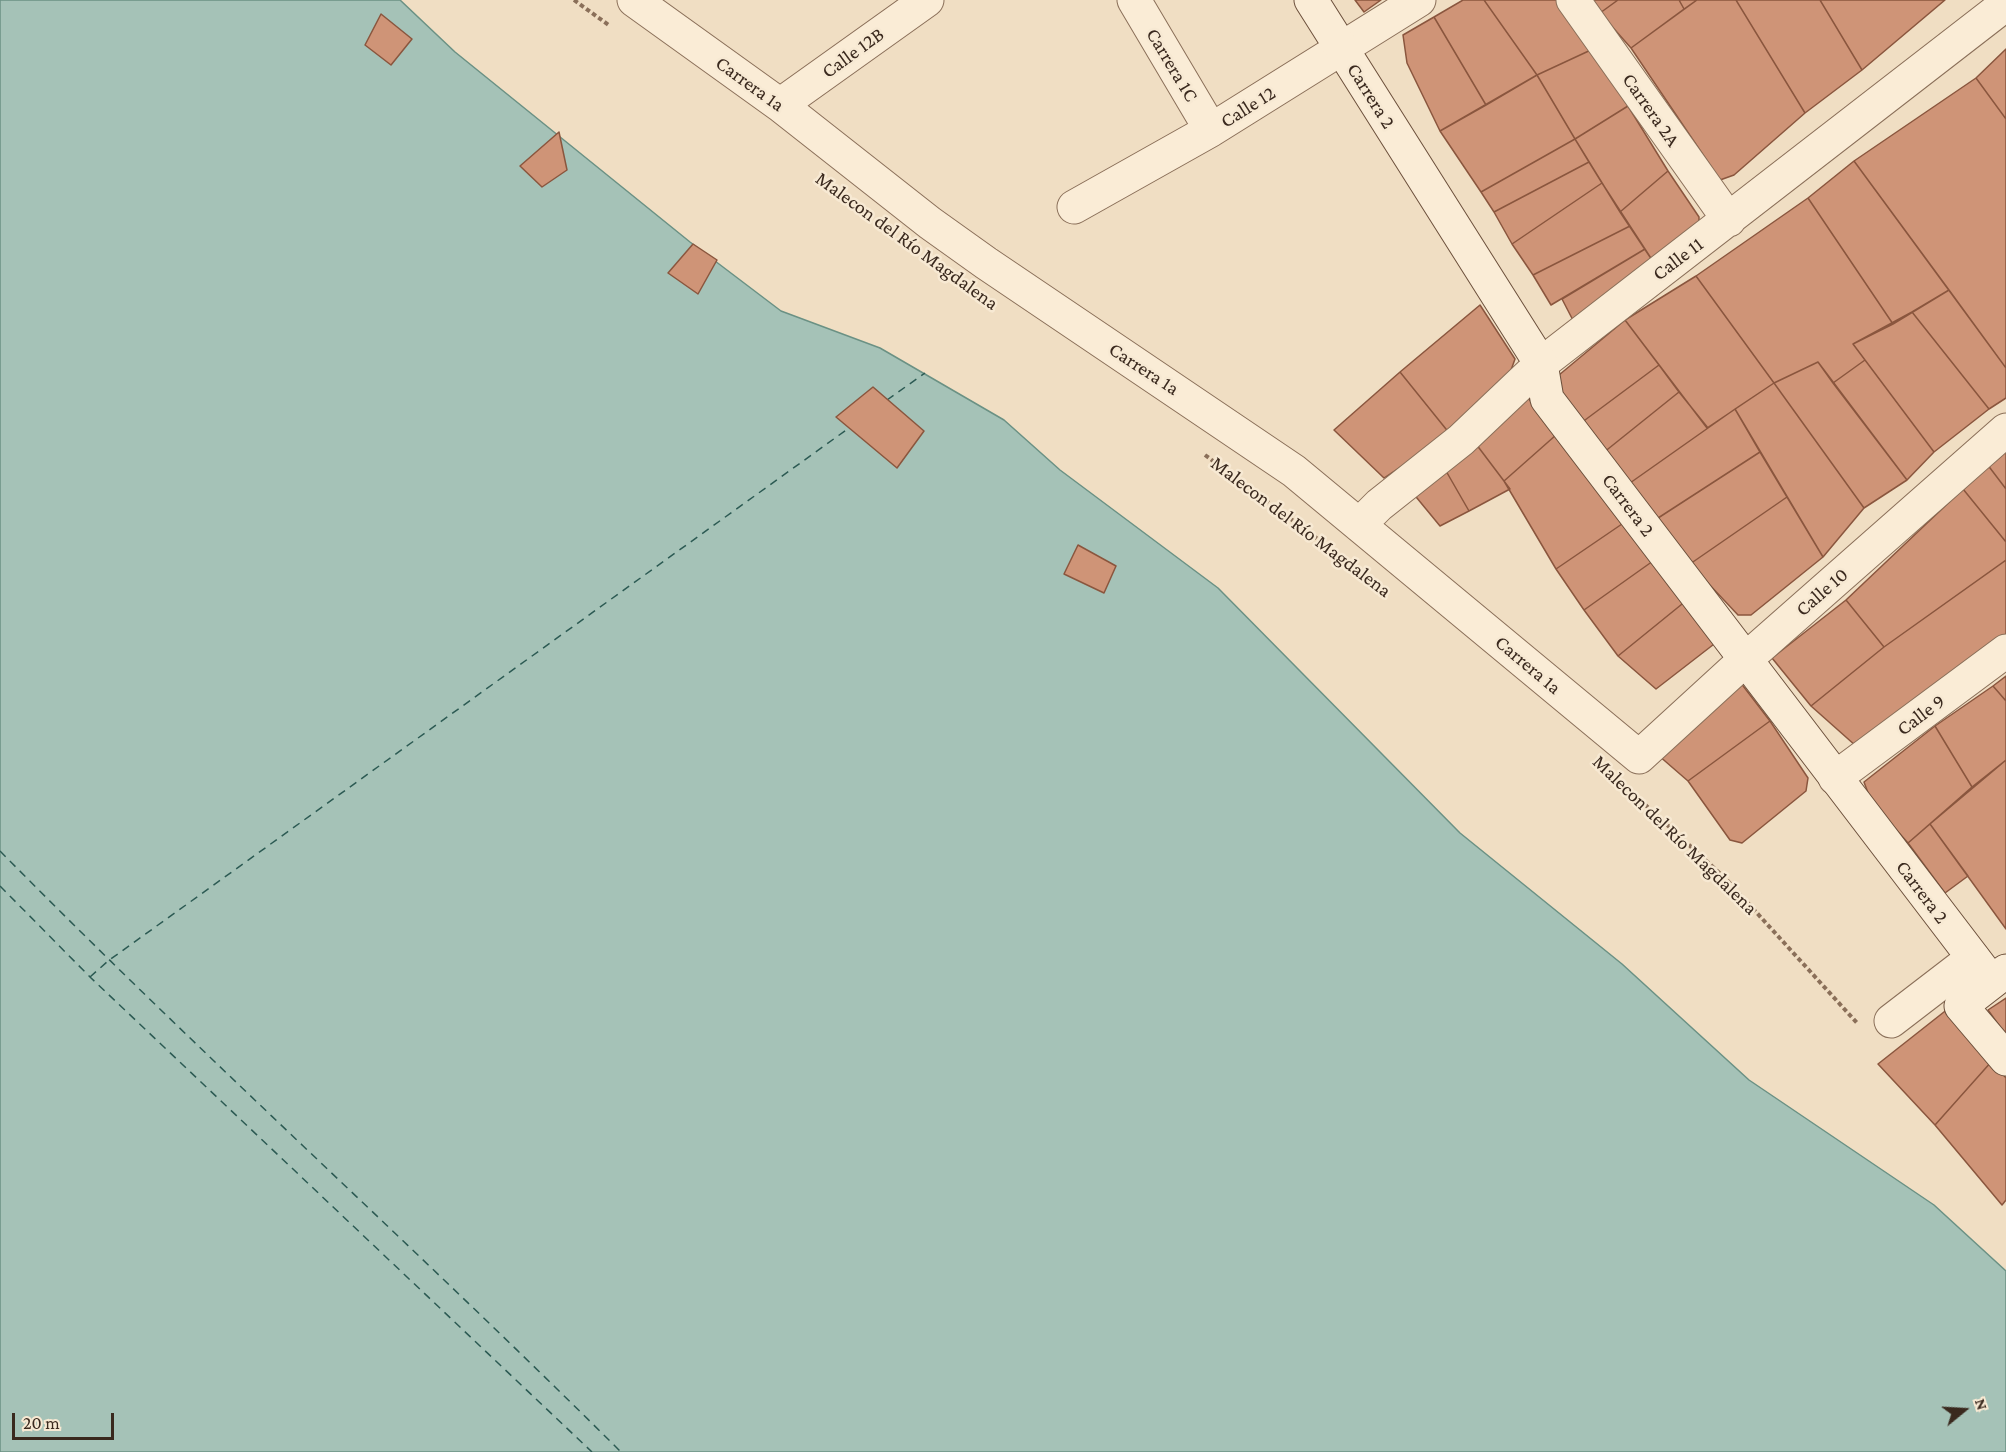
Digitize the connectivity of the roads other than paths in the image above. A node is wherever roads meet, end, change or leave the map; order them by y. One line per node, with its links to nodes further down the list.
1 (634, 0): 10 (street, Carrera 1a)
2 (927, 0): 8 (street, Calle 12B)
3 (1134, 0): 11 (street, Carrera 1C)
4 (1311, 0): 9 (street, Carrera 2)
5 (1419, 0): 9 (street, Calle 12)
6 (1573, 0): 13 (street, Carrera 2A)
7 (2006, 4): 13 (street, Calle 11)
8 (888, 11): 10 (street, Calle 12B)
9 (1341, 48): 11 (street, Calle 12); 14 (street, Carrera 2)
10 (780, 105): 16 (street, Carrera 1a)
11 (1211, 130): 12 (street, Calle 12)
12 (1074, 207)
13 (1728, 220): 14 (street, Calle 11)
14 (1541, 364): 16 (street, Calle 11); 18 (street, Carrera 2)
15 (2006, 430): 18 (street, Calle 10)
16 (1359, 525): 19 (street, Carrera 1a)
17 (2006, 651): 20 (street, Calle 9)
18 (1746, 659): 19 (street, Calle 10); 20 (street, Carrera 2)
19 (1631, 771)
20 (1836, 778): 21 (street, Carrera 2)
21 (1990, 970): 22 (street); 23 (street)
22 (1892, 1021)
23 (2006, 1059)

